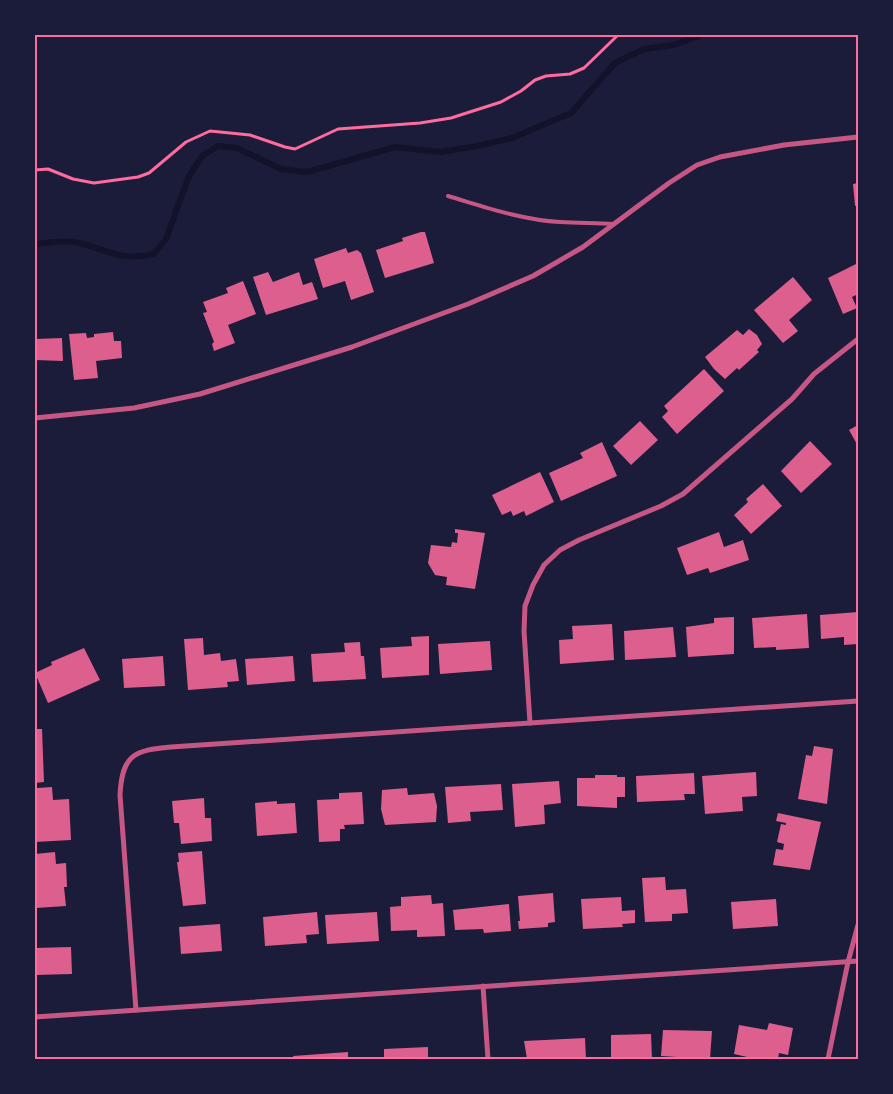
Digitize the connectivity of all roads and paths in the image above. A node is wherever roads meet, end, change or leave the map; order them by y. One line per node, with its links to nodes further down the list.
1 (618, 35): 3 (path)
2 (858, 137): 5 (street)
3 (35, 170)
4 (448, 196): 5 (lane)
5 (614, 224): 7 (street)
6 (858, 339): 9 (street)
7 (35, 418)
8 (858, 701): 9 (street)
9 (530, 723): 14 (street)
10 (858, 925): 12 (street)
11 (858, 961): 12 (street)
12 (848, 962): 13 (street); 17 (street)
13 (483, 986): 14 (street); 16 (street)
14 (136, 1010): 15 (street)
15 (35, 1017)
16 (488, 1059)
17 (828, 1059)

